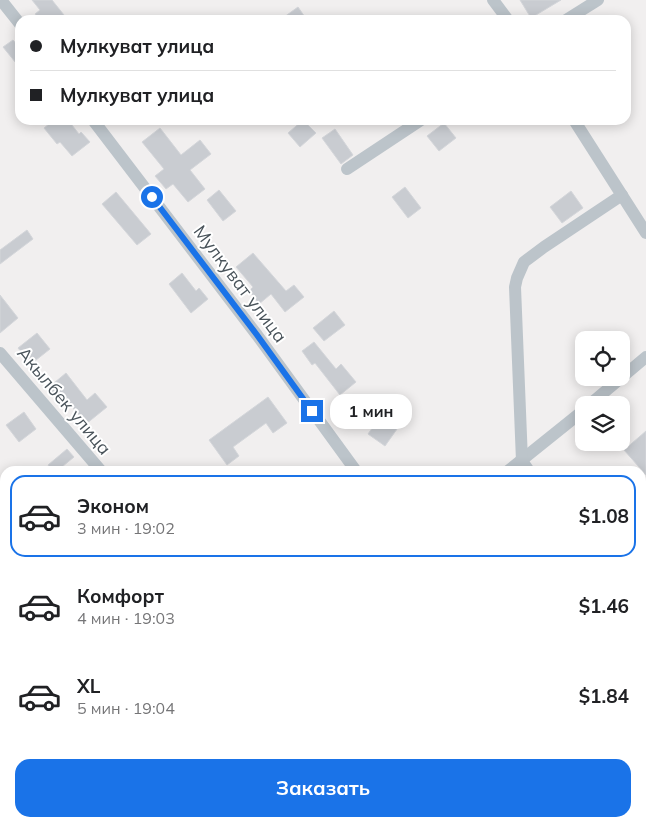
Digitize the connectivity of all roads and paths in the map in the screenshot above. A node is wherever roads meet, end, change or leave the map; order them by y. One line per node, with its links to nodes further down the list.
1 (1, 0): 6 (street)
2 (493, 0): 4 (street)
3 (598, 0): 5 (street)
4 (504, 15)
5 (574, 15)
6 (15, 18)
7 (97, 125): 18 (street, Мулкуват улица)
8 (413, 125): 10 (street)
9 (577, 125): 11 (street)
10 (347, 169)
11 (622, 195): 12 (street); 19 (street)
12 (646, 233)
13 (0, 353): 17 (street, Акылбек улица)
14 (646, 358): 15 (street)
15 (600, 396)
16 (575, 419): 19 (street)
17 (97, 466)
18 (352, 466)
19 (526, 466)

